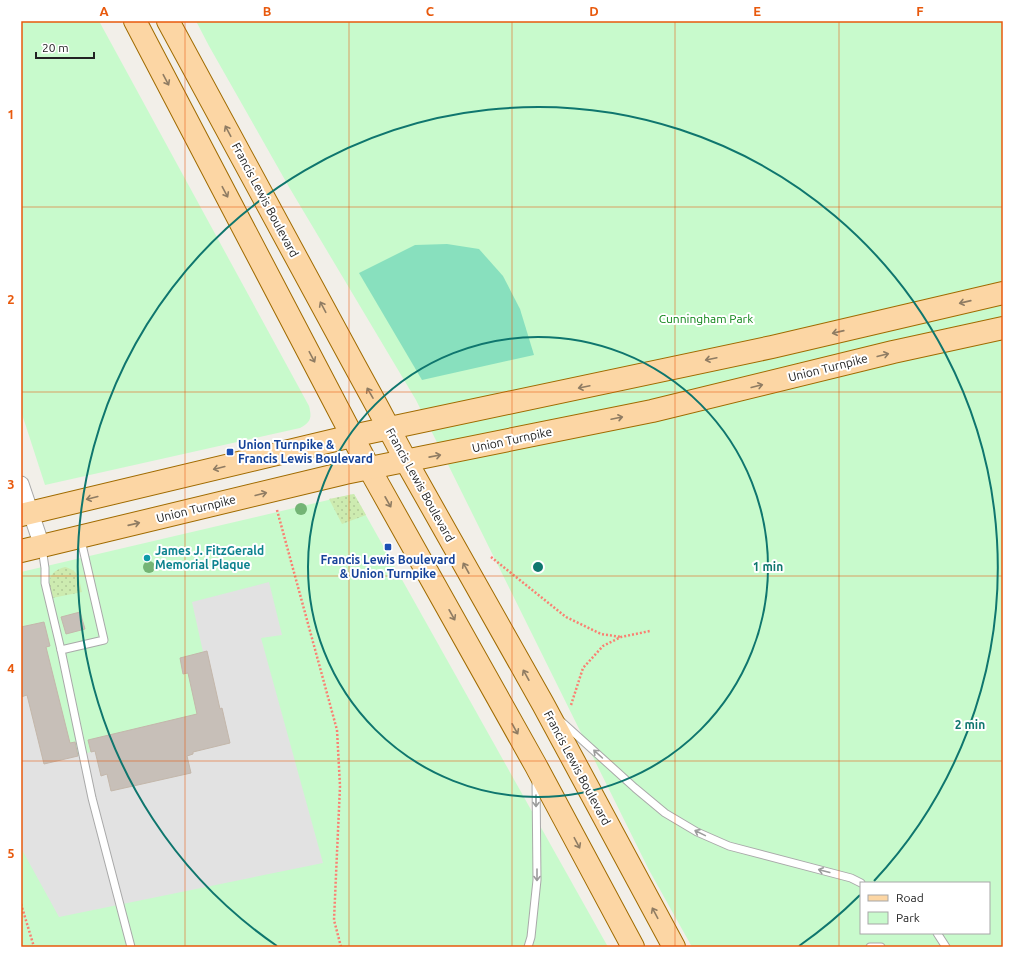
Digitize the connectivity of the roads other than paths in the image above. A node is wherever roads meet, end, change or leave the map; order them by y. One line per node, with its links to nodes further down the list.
1 (135, 21): 6 (main road, one-way to 6)
2 (168, 21): 5 (main road, Francis Lewis Boulevard, one-way to 2)
3 (1003, 294): 5 (main road, one-way to 5)
4 (1003, 328): 7 (main road, Union Turnpike, one-way to 4)
5 (388, 428): 6 (main road); 7 (main road, Francis Lewis Boulevard)
6 (352, 436): 8 (main road); 10 (main road, one-way to 10)
7 (406, 462): 8 (main road, Union Turnpike); 15 (main road, Francis Lewis Boulevard, one-way to 7)
8 (369, 468): 11 (main road, Union Turnpike, one-way to 8); 16 (main road, one-way to 16)
9 (21, 484): 10 (street)
10 (26, 514): 12 (street)
11 (80, 537): 12 (main road, Union Turnpike); 14 (lane)
12 (42, 546): 13 (main road, Union Turnpike); 14 (lane)
13 (21, 551)
14 (61, 650): 19 (lane)
15 (543, 704): 17 (lane, one-way to 15); 22 (main road, Francis Lewis Boulevard, one-way to 15)
16 (536, 766): 20 (lane, one-way to 20); 21 (main road, one-way to 21)
17 (860, 882)
18 (938, 934): 25 (lane)
19 (131, 947)
20 (528, 947)
21 (633, 947)
22 (674, 947)
23 (870, 947): 24 (lane)
24 (880, 947)
25 (946, 947)

